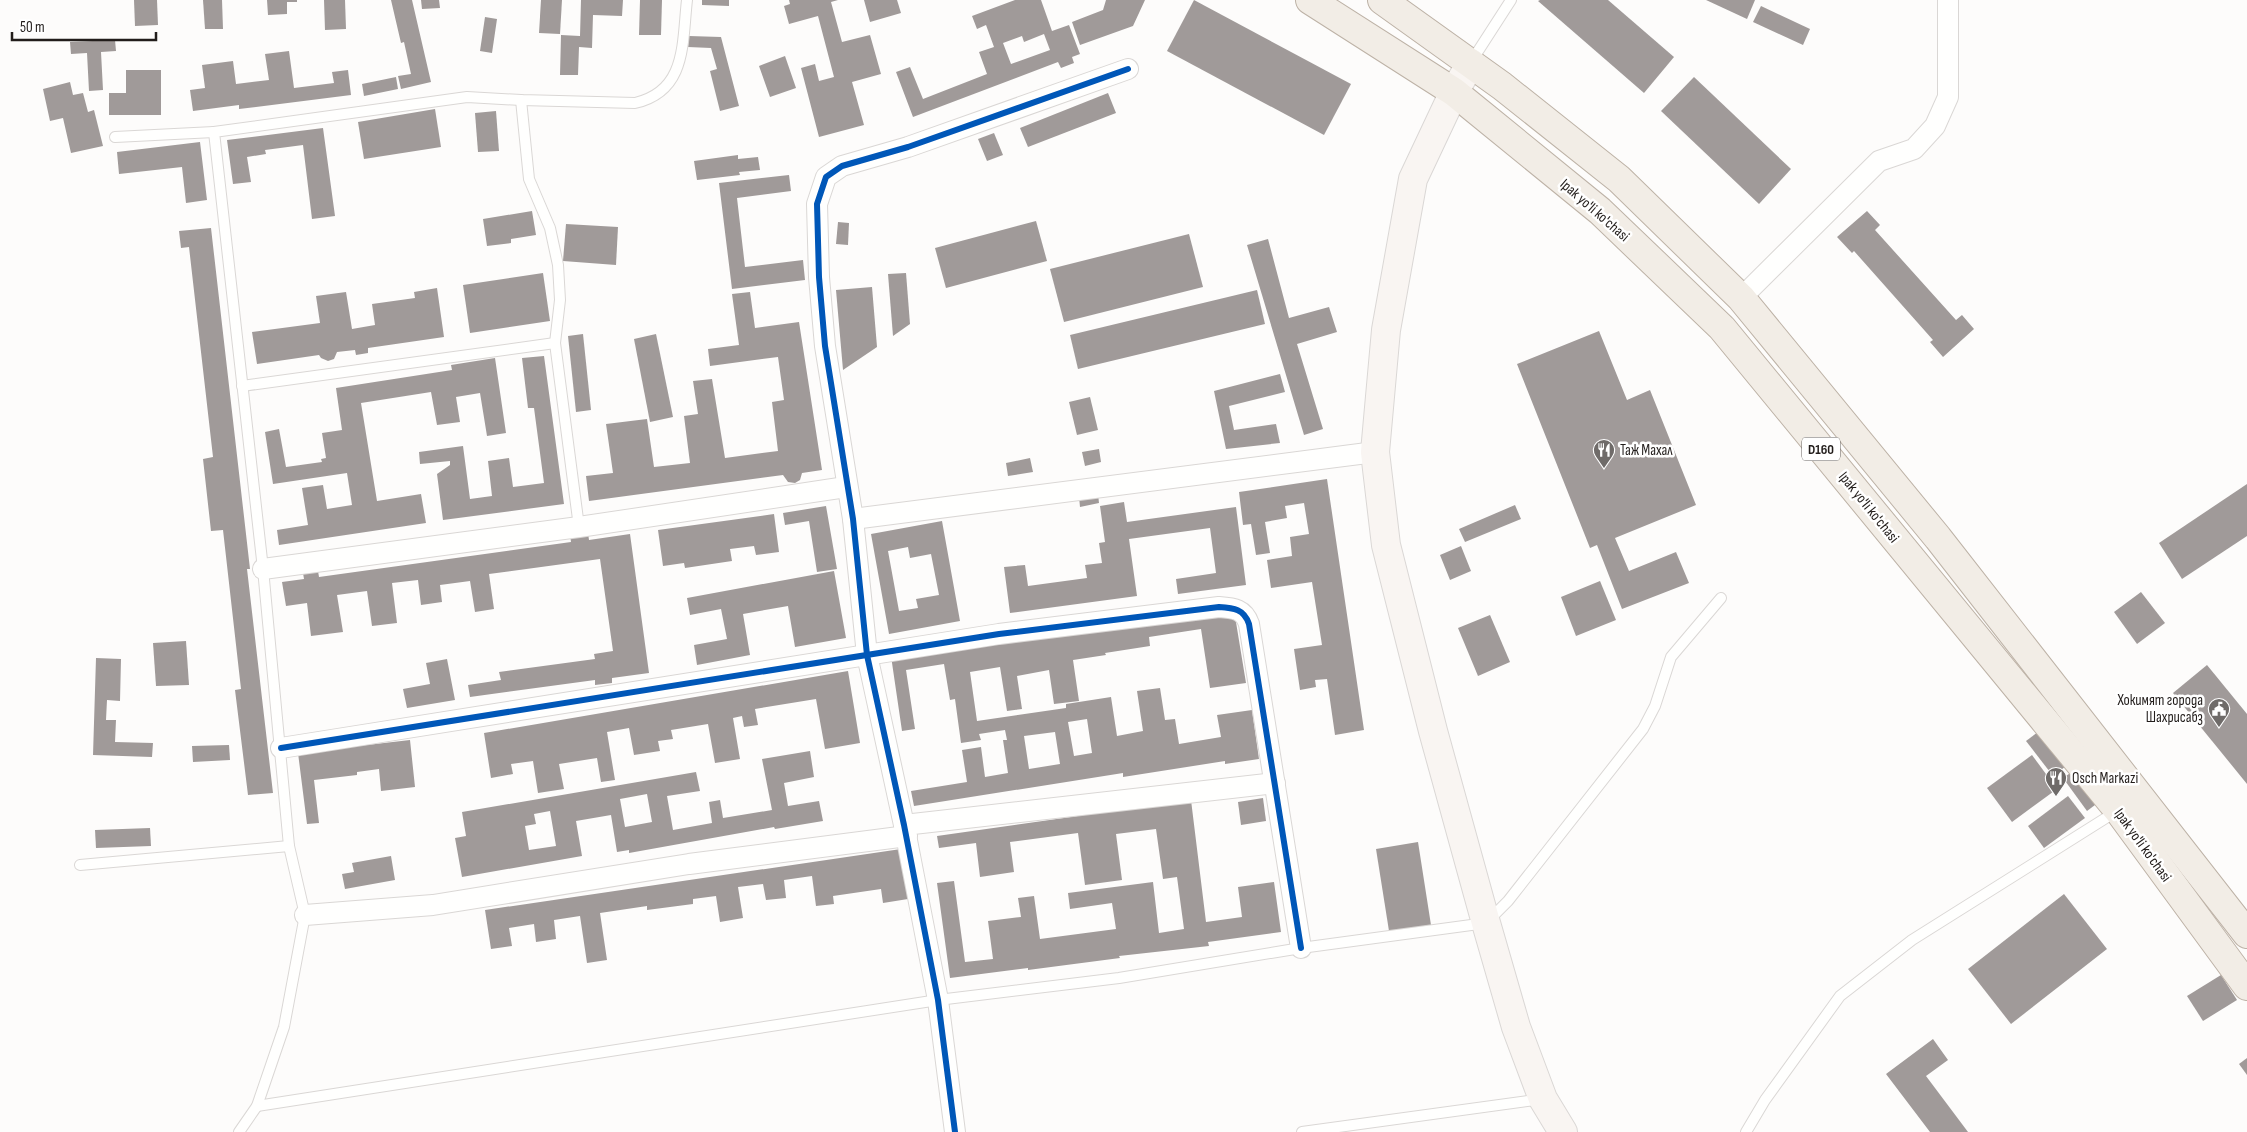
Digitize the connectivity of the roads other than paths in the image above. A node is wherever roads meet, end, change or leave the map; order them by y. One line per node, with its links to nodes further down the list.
1 (687, 0): 9 (lane)
2 (1310, 0): 8 (main road, Ipak yo'li ko'chasi / D160)
3 (1382, 0): 6 (main road, Ipak yo'li ko'chasi / D160)
4 (1511, 0): 6 (lane)
5 (1948, 0): 12 (street)
6 (1470, 62): 8 (main road); 12 (main road, Ipak yo'li ko'chasi / D160)
7 (1128, 69): 16 (street)
8 (1454, 92): 15 (main road); 24 (main road, Ipak yo'li ko'chasi / D160)
9 (521, 100): 10 (lane); 13 (lane)
10 (214, 132): 11 (lane); 14 (lane)
11 (115, 137)
12 (1741, 298): 30 (main road, Ipak yo'li ko'chasi / D160)
13 (555, 343): 14 (lane); 18 (lane)
14 (242, 386): 19 (lane)
15 (1375, 452): 17 (street); 29 (main road)
16 (846, 487): 17 (street); 18 (street)
17 (853, 519): 21 (street)
18 (579, 527): 19 (street)
19 (262, 569): 22 (lane)
20 (1721, 598): 29 (lane)
21 (867, 655): 22 (street); 23 (street); 25 (street)
22 (281, 748): 26 (lane)
23 (1275, 782): 25 (street); 31 (street)
24 (2118, 810): 32 (main road, Ipak yo'li ko'chasi / D160); 40 (lane)
25 (905, 830): 28 (street); 33 (street)
26 (289, 846): 27 (lane); 28 (lane)
27 (80, 865)
28 (305, 915): 35 (lane)
29 (1486, 923): 31 (lane); 34 (main road)
30 (2247, 934)
31 (1301, 948): 33 (lane)
32 (2247, 986)
33 (938, 1000): 35 (lane); 37 (street)
34 (1543, 1099): 38 (lane); 39 (main road)
35 (257, 1106): 36 (lane)
36 (239, 1132)
37 (955, 1132)
38 (1302, 1132)
39 (1563, 1132)
40 (1746, 1132)

